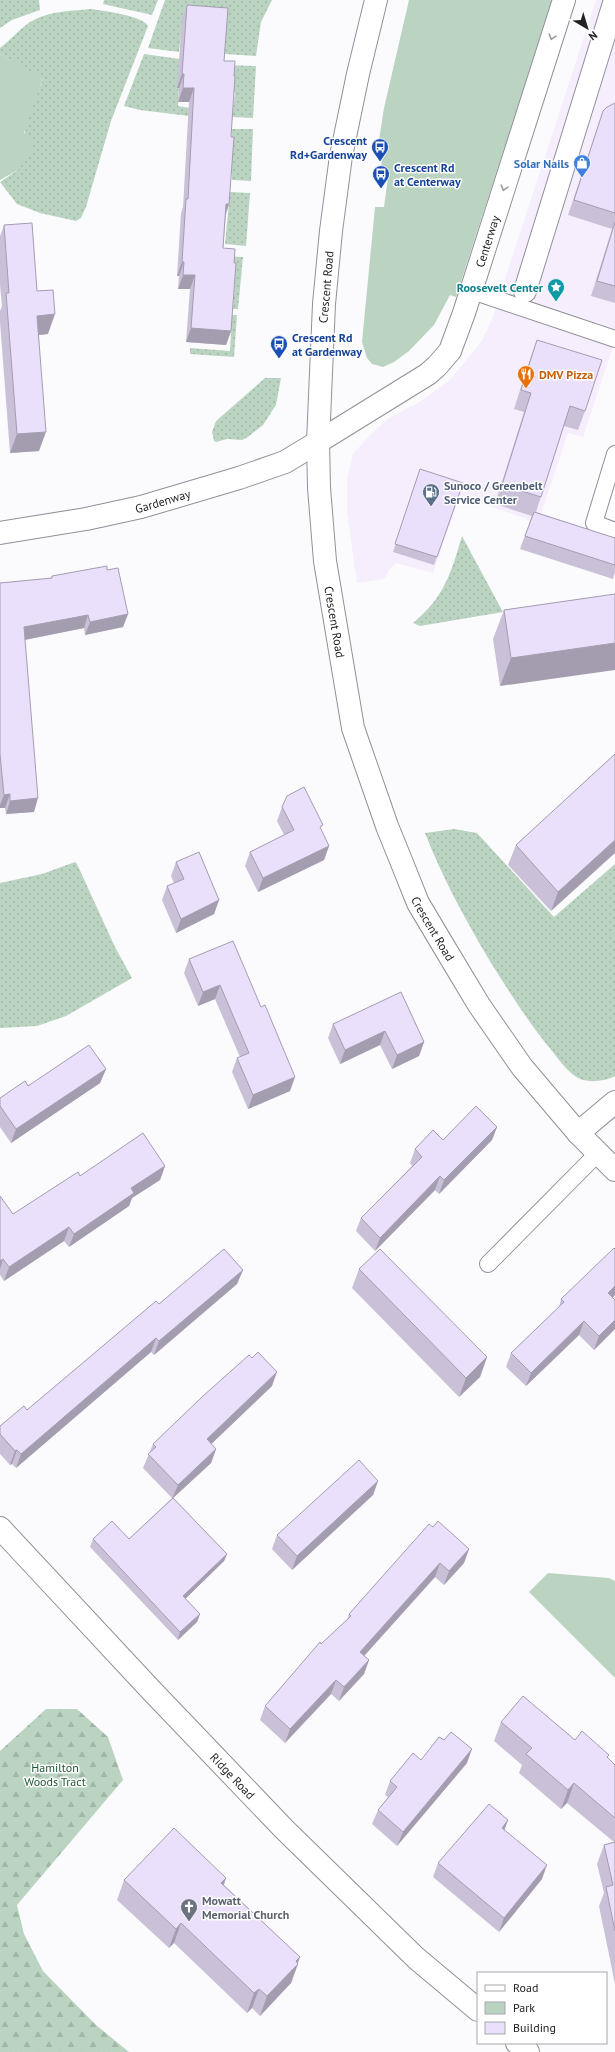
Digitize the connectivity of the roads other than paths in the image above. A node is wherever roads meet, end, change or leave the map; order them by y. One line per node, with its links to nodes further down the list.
1 (376, 0): 8 (street, Crescent Road)
2 (564, 0): 5 (street, Centerway, one-way to 5)
3 (615, 0): 4 (street)
4 (609, 36): 6 (street)
5 (472, 291): 7 (lane); 8 (street, Centerway)
6 (525, 291)
7 (615, 339)
8 (318, 442): 11 (street, Gardenway); 13 (street, Crescent Road)
9 (615, 454): 10 (lane)
10 (615, 531)
11 (0, 533)
12 (615, 1102): 13 (street)
13 (578, 1133): 14 (street, Crescent Road)
14 (598, 1153): 15 (street, Crescent Road); 16 (lane)
15 (615, 1170)
16 (488, 1264)
17 (0, 1528): 18 (street, Ridge Road)
18 (477, 2009)
19 (518, 2044): 20 (street)
20 (528, 2052)

